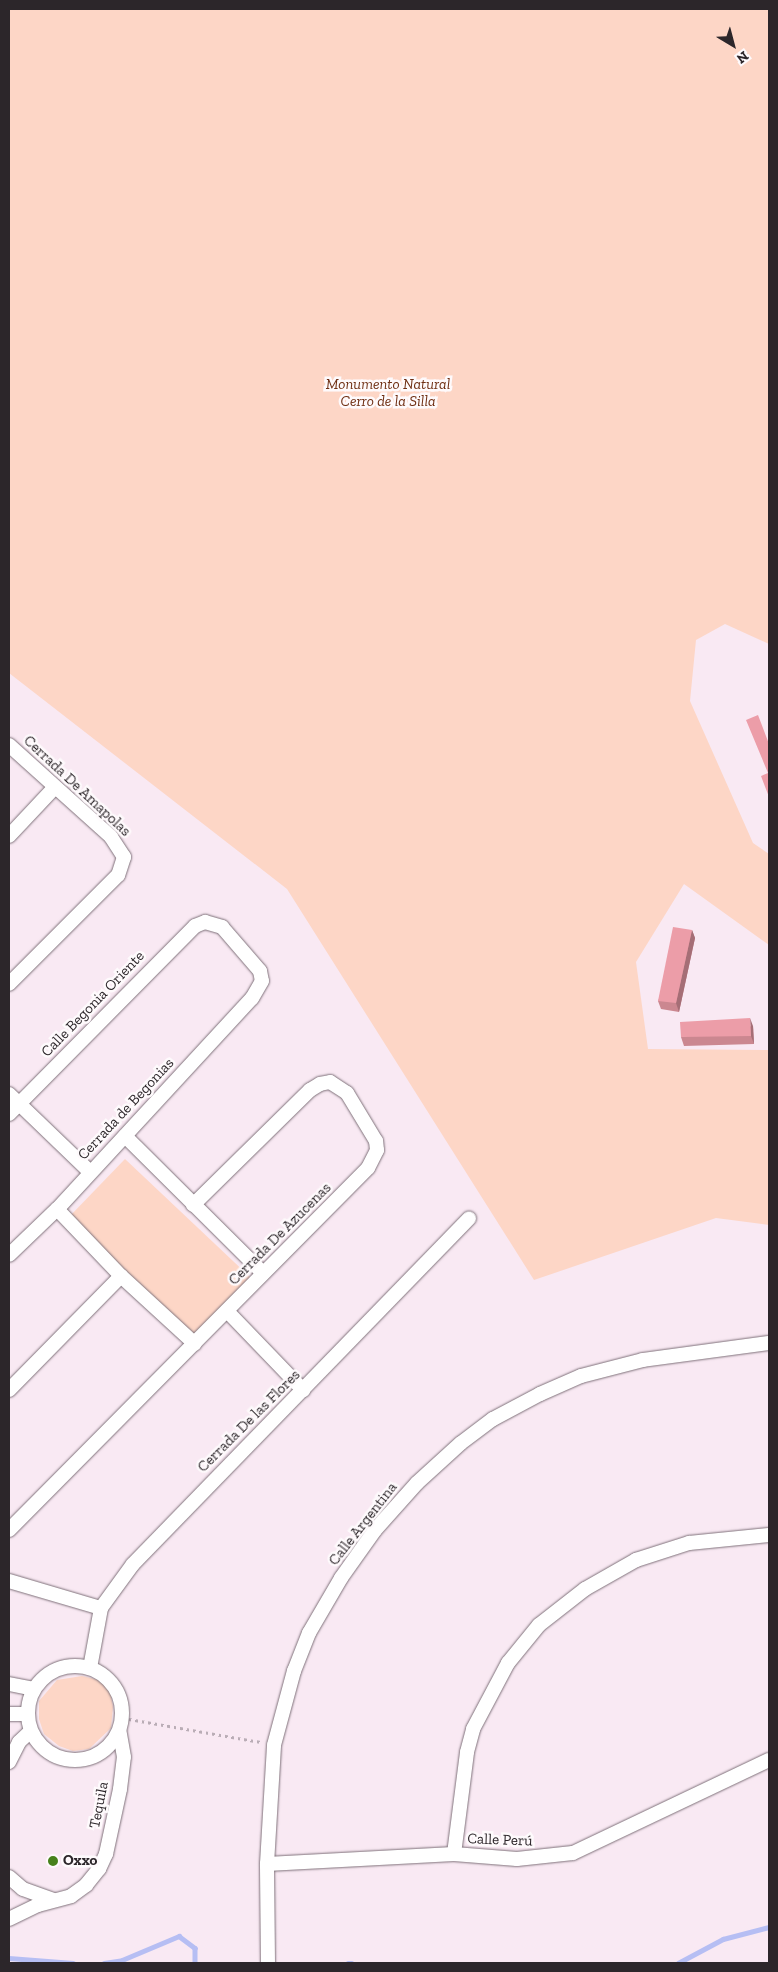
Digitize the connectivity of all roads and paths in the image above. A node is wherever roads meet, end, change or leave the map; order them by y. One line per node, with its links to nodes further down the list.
1 (9, 745): 2 (street, Cerrada De Amapolas)
2 (54, 788): 3 (street); 5 (street, Cerrada De Amapolas)
3 (9, 836)
4 (262, 981): 6 (street, Calle Begonia Oriente); 8 (street, Cerrada de Begonias)
5 (9, 984)
6 (14, 1098): 7 (street, Calle Begonia Oriente); 9 (street)
7 (9, 1114)
8 (125, 1136): 9 (street, Cerrada de Begonias); 10 (street)
9 (90, 1172): 11 (street, Cerrada de Begonias)
10 (193, 1205): 14 (street); 14 (street, Cerrada De Azucenas)
11 (57, 1209): 13 (street, Cerrada de Begonias); 15 (street)
12 (469, 1219): 20 (street, Cerrada De las Flores)
13 (9, 1255)
14 (262, 1272): 16 (street, Cerrada De Azucenas)
15 (121, 1276): 18 (street); 19 (street)
16 (226, 1311): 18 (street, Cerrada De Azucenas); 20 (street)
17 (769, 1343): 32 (street, Calle Argentina)
18 (195, 1344): 21 (street, Cerrada De Azucenas)
19 (9, 1390)
20 (303, 1390): 24 (street, Cerrada De las Flores)
21 (9, 1530)
22 (769, 1535): 35 (street)
23 (9, 1581): 24 (street)
24 (100, 1608): 25 (street, Cerrada De las Flores)
25 (90, 1668): 27 (street); 30 (street)
26 (9, 1684): 27 (street)
27 (34, 1689): 29 (street)
28 (9, 1714): 29 (street)
29 (27, 1714): 31 (street)
30 (121, 1724): 31 (street); 32 (path); 38 (street, Tequila)
31 (31, 1731): 34 (street)
32 (274, 1744): 36 (street, Calle Argentina)
33 (769, 1760): 35 (street, Calle Perú)
34 (9, 1762)
35 (454, 1854): 36 (street, Calle Perú)
36 (267, 1864): 40 (street, Calle Argentina)
37 (9, 1877): 38 (street)
38 (54, 1901): 39 (street, Tequila)
39 (9, 1919)
40 (268, 1963)

